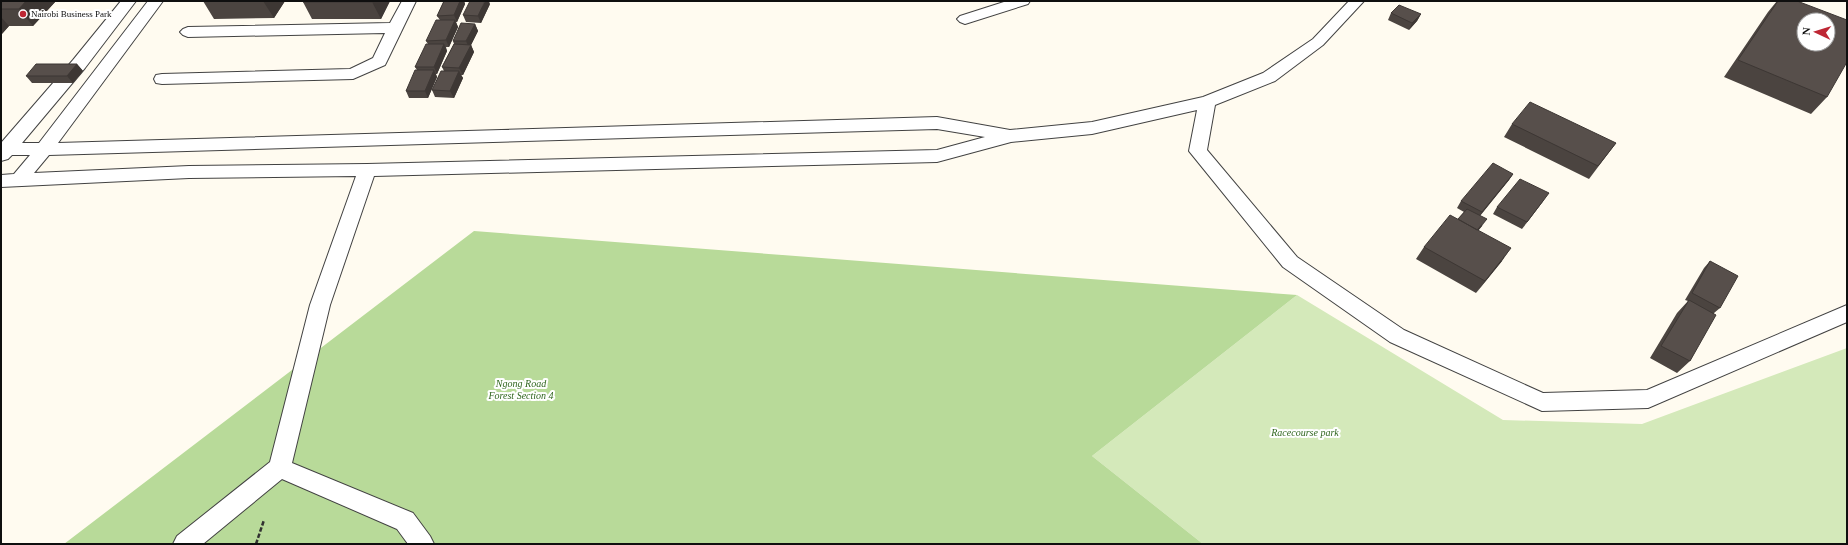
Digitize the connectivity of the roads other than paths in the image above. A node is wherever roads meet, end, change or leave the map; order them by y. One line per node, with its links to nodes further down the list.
1 (129, 1): 13 (lane)
2 (156, 1): 12 (lane)
3 (409, 1): 7 (lane)
4 (1023, 1): 6 (lane)
5 (1357, 1): 10 (lane)
6 (965, 19)
7 (396, 28): 8 (lane); 9 (lane)
8 (188, 32)
9 (162, 79)
10 (1207, 102): 11 (lane); 16 (lane)
11 (1011, 136): 12 (lane); 14 (lane)
12 (44, 149): 13 (lane); 15 (lane)
13 (3, 151)
14 (367, 170): 15 (lane); 17 (lane)
15 (9, 181)
16 (1847, 313)
17 (280, 468): 18 (lane); 19 (lane)
18 (185, 544)
19 (422, 544)

